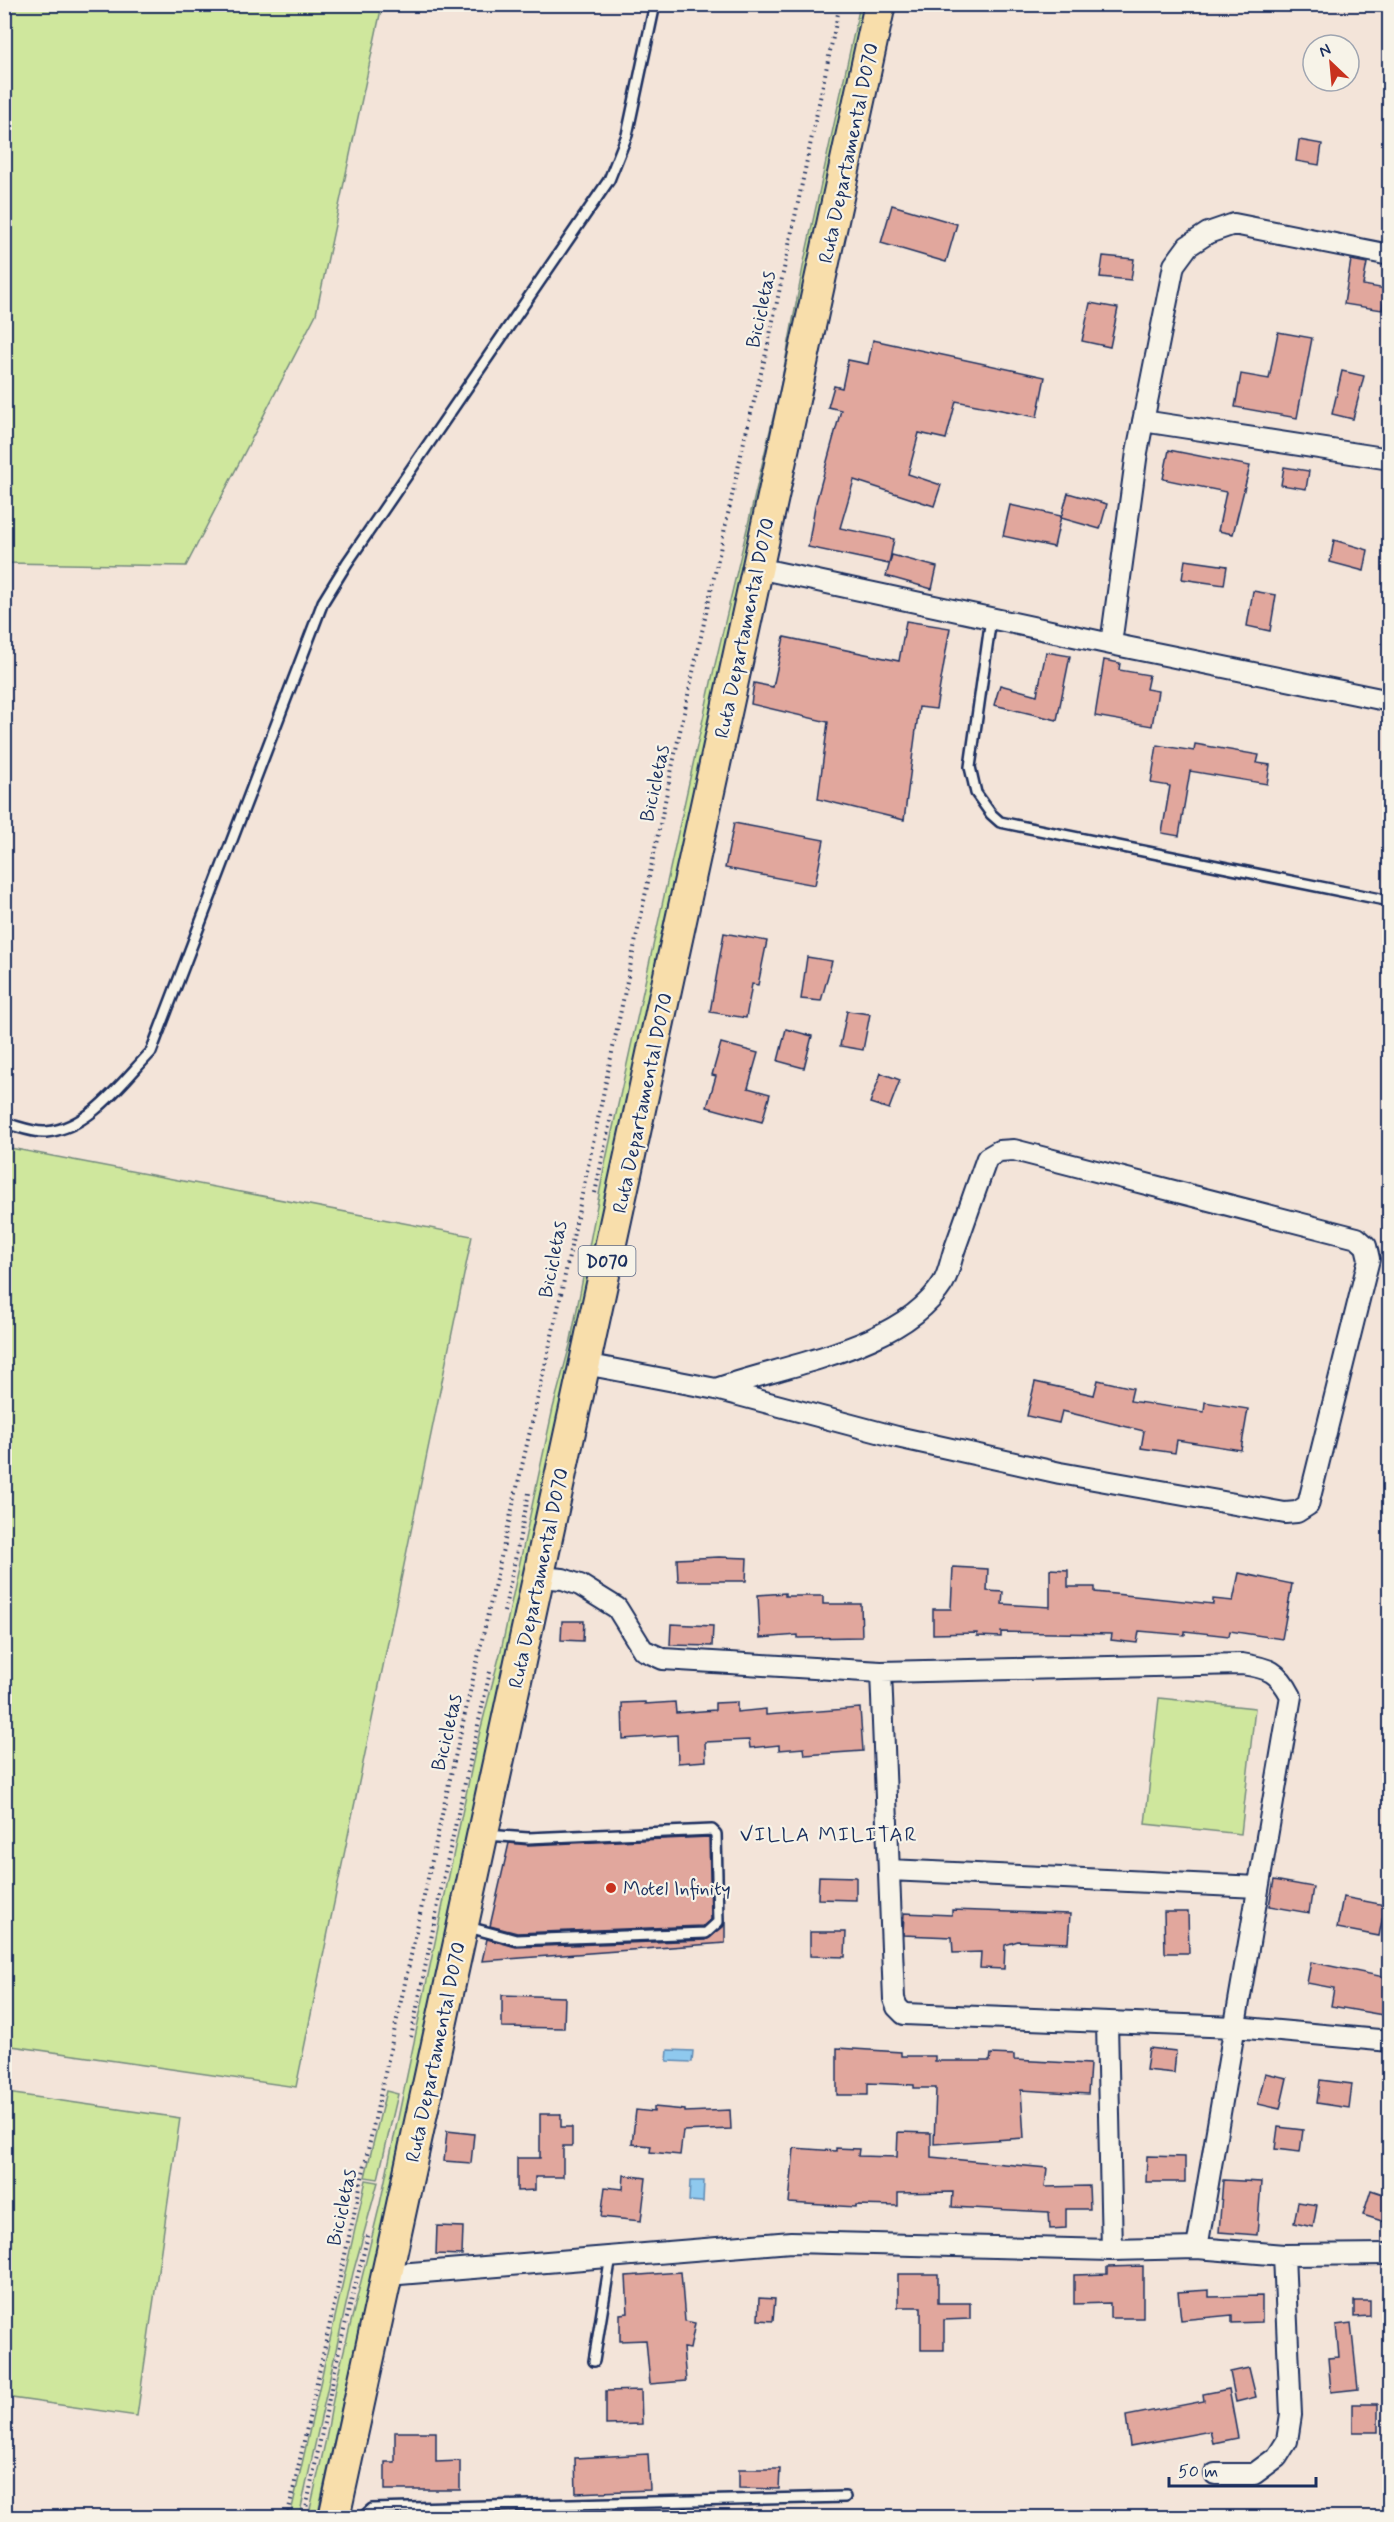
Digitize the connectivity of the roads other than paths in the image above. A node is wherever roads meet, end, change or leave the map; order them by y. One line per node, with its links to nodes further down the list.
1 (655, 4): 11 (lane)
2 (880, 4): 6 (main road, Ruta Departamental D070 / D070)
3 (1389, 255): 4 (street)
4 (1143, 421): 5 (street); 8 (street)
5 (1389, 459)
6 (757, 568): 7 (street); 12 (main road, Ruta Departamental D070 / D070)
7 (991, 618): 8 (street); 10 (lane)
8 (1111, 644): 9 (street)
9 (1389, 701)
10 (1389, 901)
11 (4, 1123)
12 (585, 1364): 13 (street); 14 (main road, Ruta Departamental D070 / D070)
13 (716, 1389): 13 (street)
14 (538, 1577): 15 (street); 16 (main road, Ruta Departamental D070 / D070)
15 (881, 1672): 17 (street); 18 (street)
16 (482, 1835): 19 (main road, Ruta Departamental D070 / D070); 19 (lane)
17 (889, 1870): 18 (street); 20 (street)
18 (1257, 1887): 21 (street)
19 (462, 1926): 28 (main road, Ruta Departamental D070 / D070)
20 (1107, 2023): 21 (street); 24 (street)
21 (1235, 2027): 22 (street); 23 (street)
22 (1389, 2041)
23 (1197, 2248): 24 (street); 26 (street)
24 (1112, 2250): 27 (street)
25 (1389, 2254): 26 (street)
26 (1284, 2255): 30 (street)
27 (611, 2256): 28 (street); 29 (lane)
28 (387, 2275): 32 (main road, Ruta Departamental D070 / D070)
29 (594, 2361)
30 (1215, 2474)
31 (845, 2497): 33 (lane)
32 (334, 2517)
33 (362, 2517)

